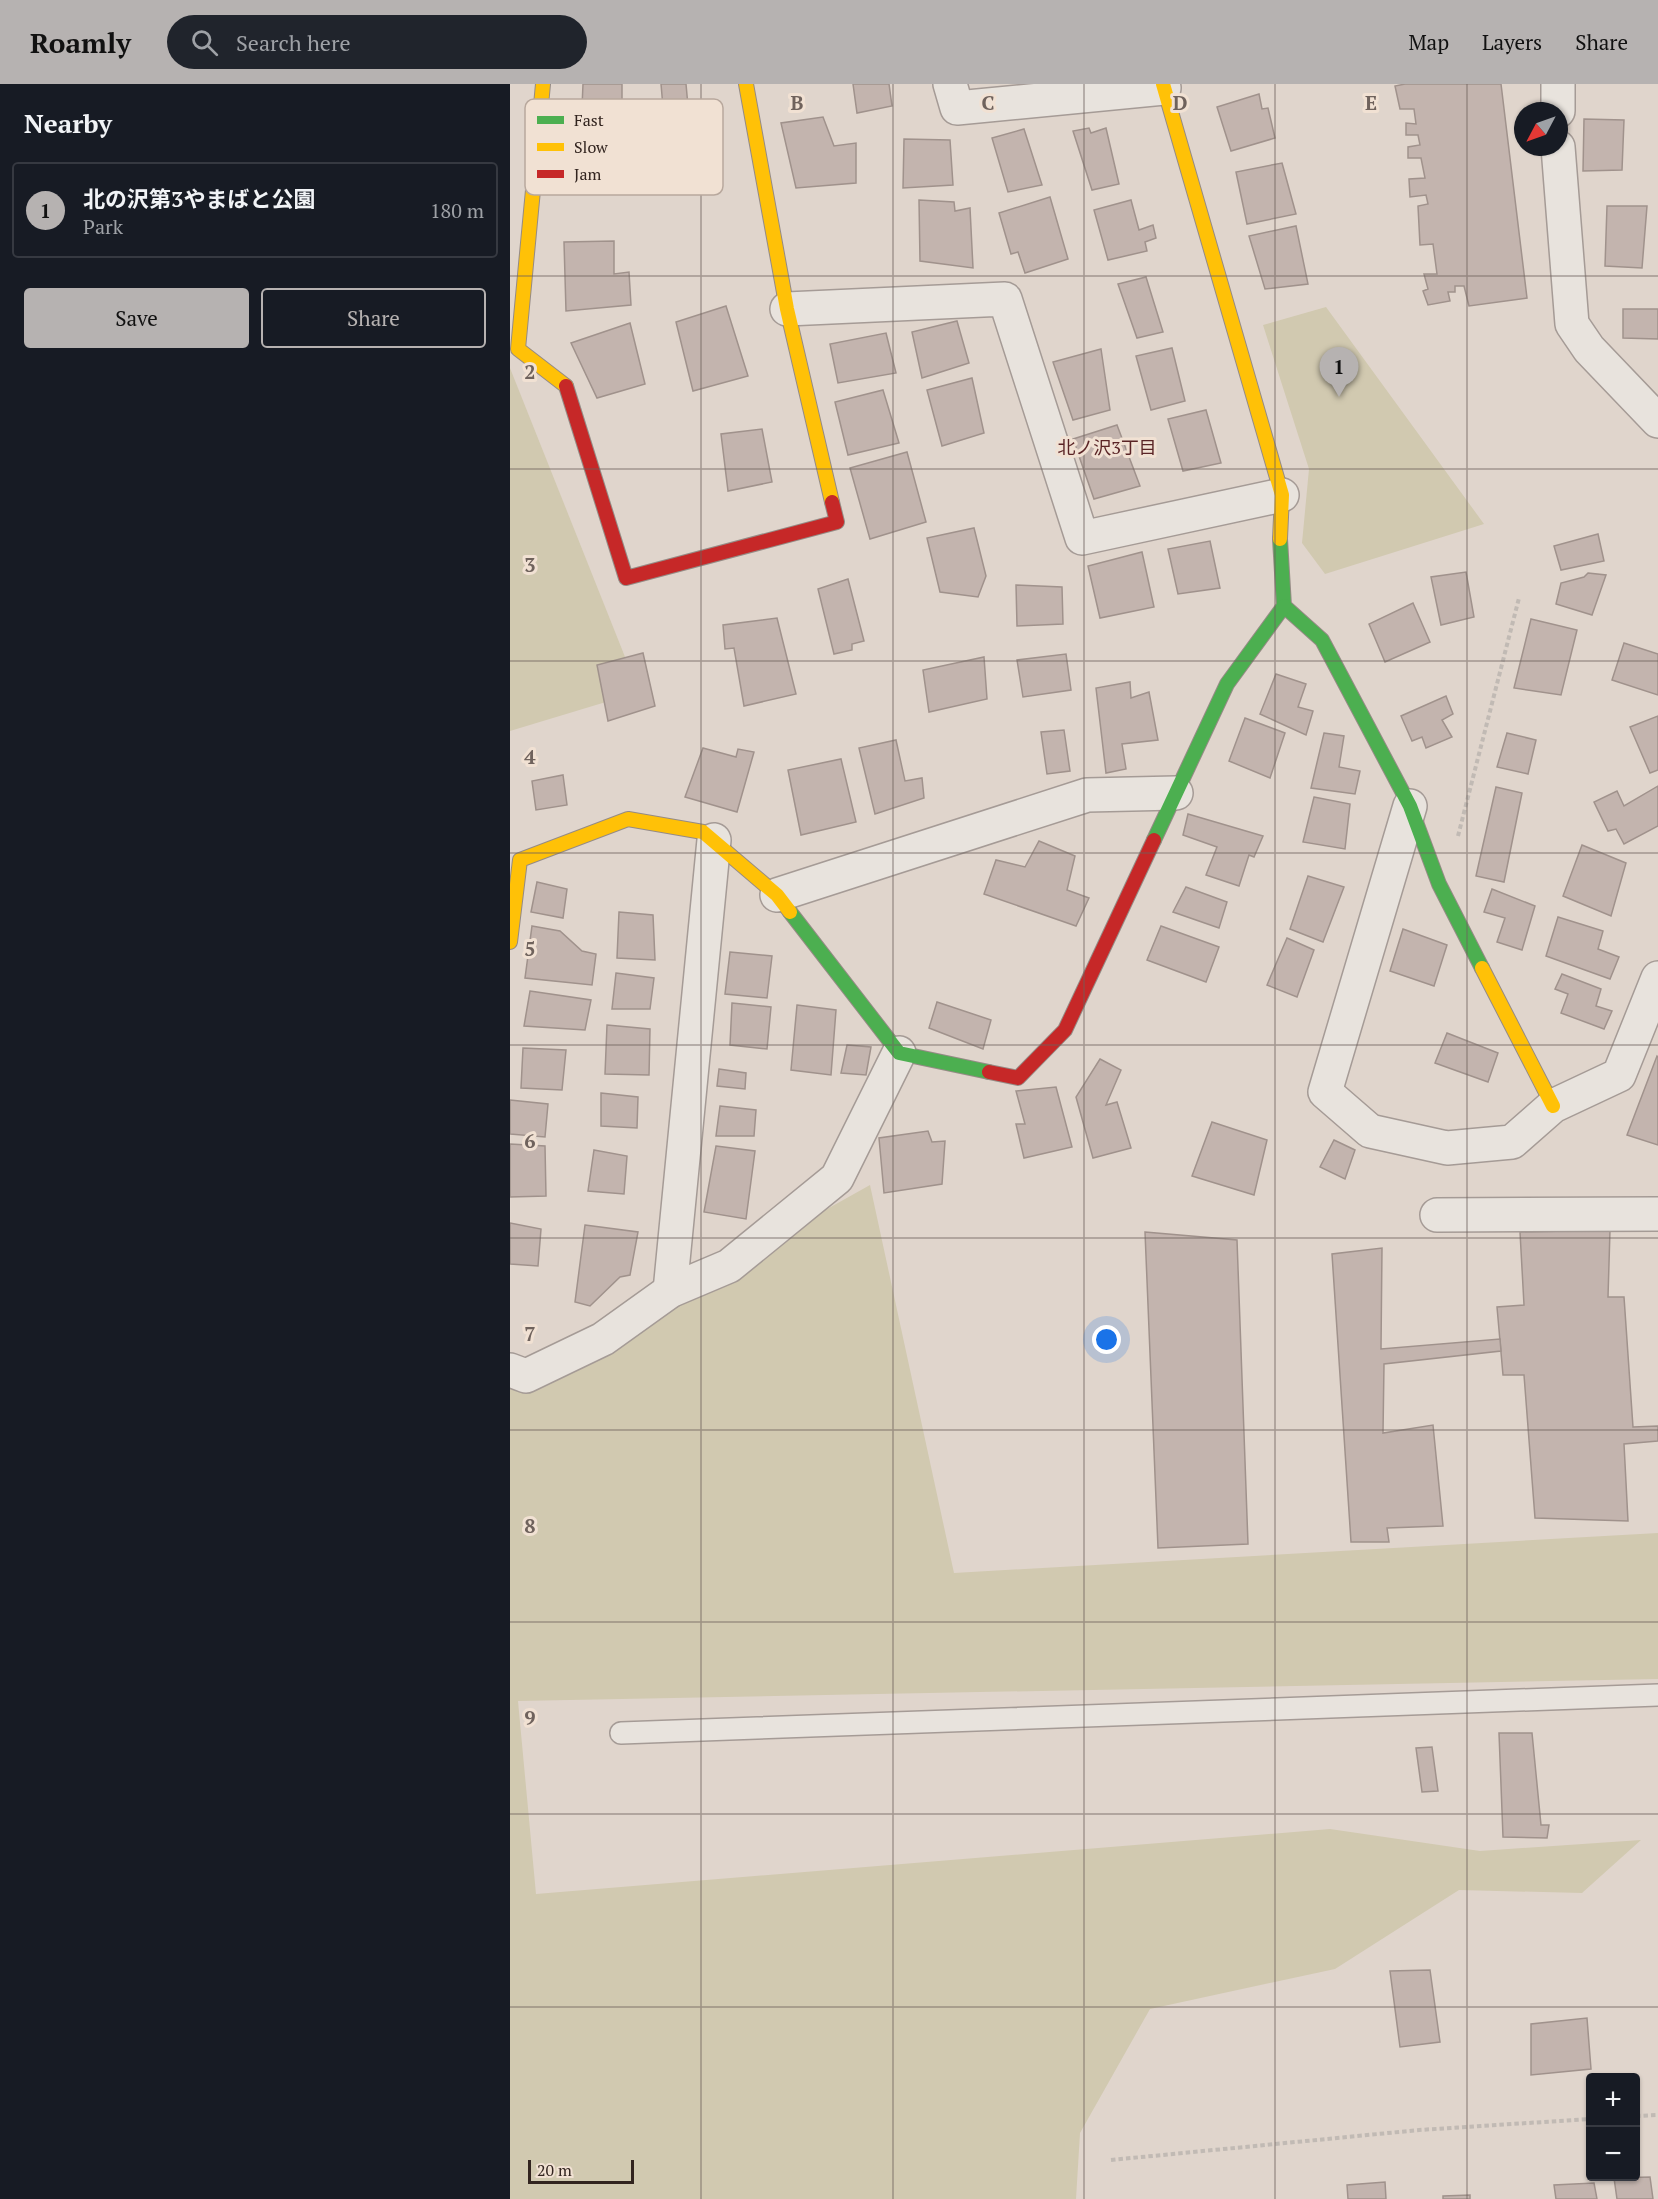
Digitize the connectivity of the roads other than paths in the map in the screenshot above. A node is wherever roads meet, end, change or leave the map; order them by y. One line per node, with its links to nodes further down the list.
1 (543, 84): 6 (street)
2 (746, 84): 10 (street)
3 (950, 84): 5 (street)
4 (1558, 84): 7 (street)
5 (1164, 86): 12 (street)
6 (542, 99)
7 (1558, 102)
8 (1559, 156): 11 (street)
9 (533, 195): 10 (street)
10 (787, 309): 12 (street)
11 (1658, 421)
12 (1282, 495): 13 (street)
13 (1284, 606): 14 (street); 15 (street)
14 (1176, 792): 17 (street); 20 (street)
15 (1410, 806): 21 (street); 21 (street)
16 (714, 840): 17 (street); 18 (street); 24 (street)
17 (777, 895): 20 (street)
18 (510, 942)
19 (1658, 978): 21 (street)
20 (899, 1053): 24 (street)
21 (1553, 1106)
22 (1658, 1214): 23 (street)
23 (1437, 1215)
24 (670, 1291): 25 (street)
25 (510, 1370)
26 (1658, 1695): 27 (lane)
27 (621, 1732)

